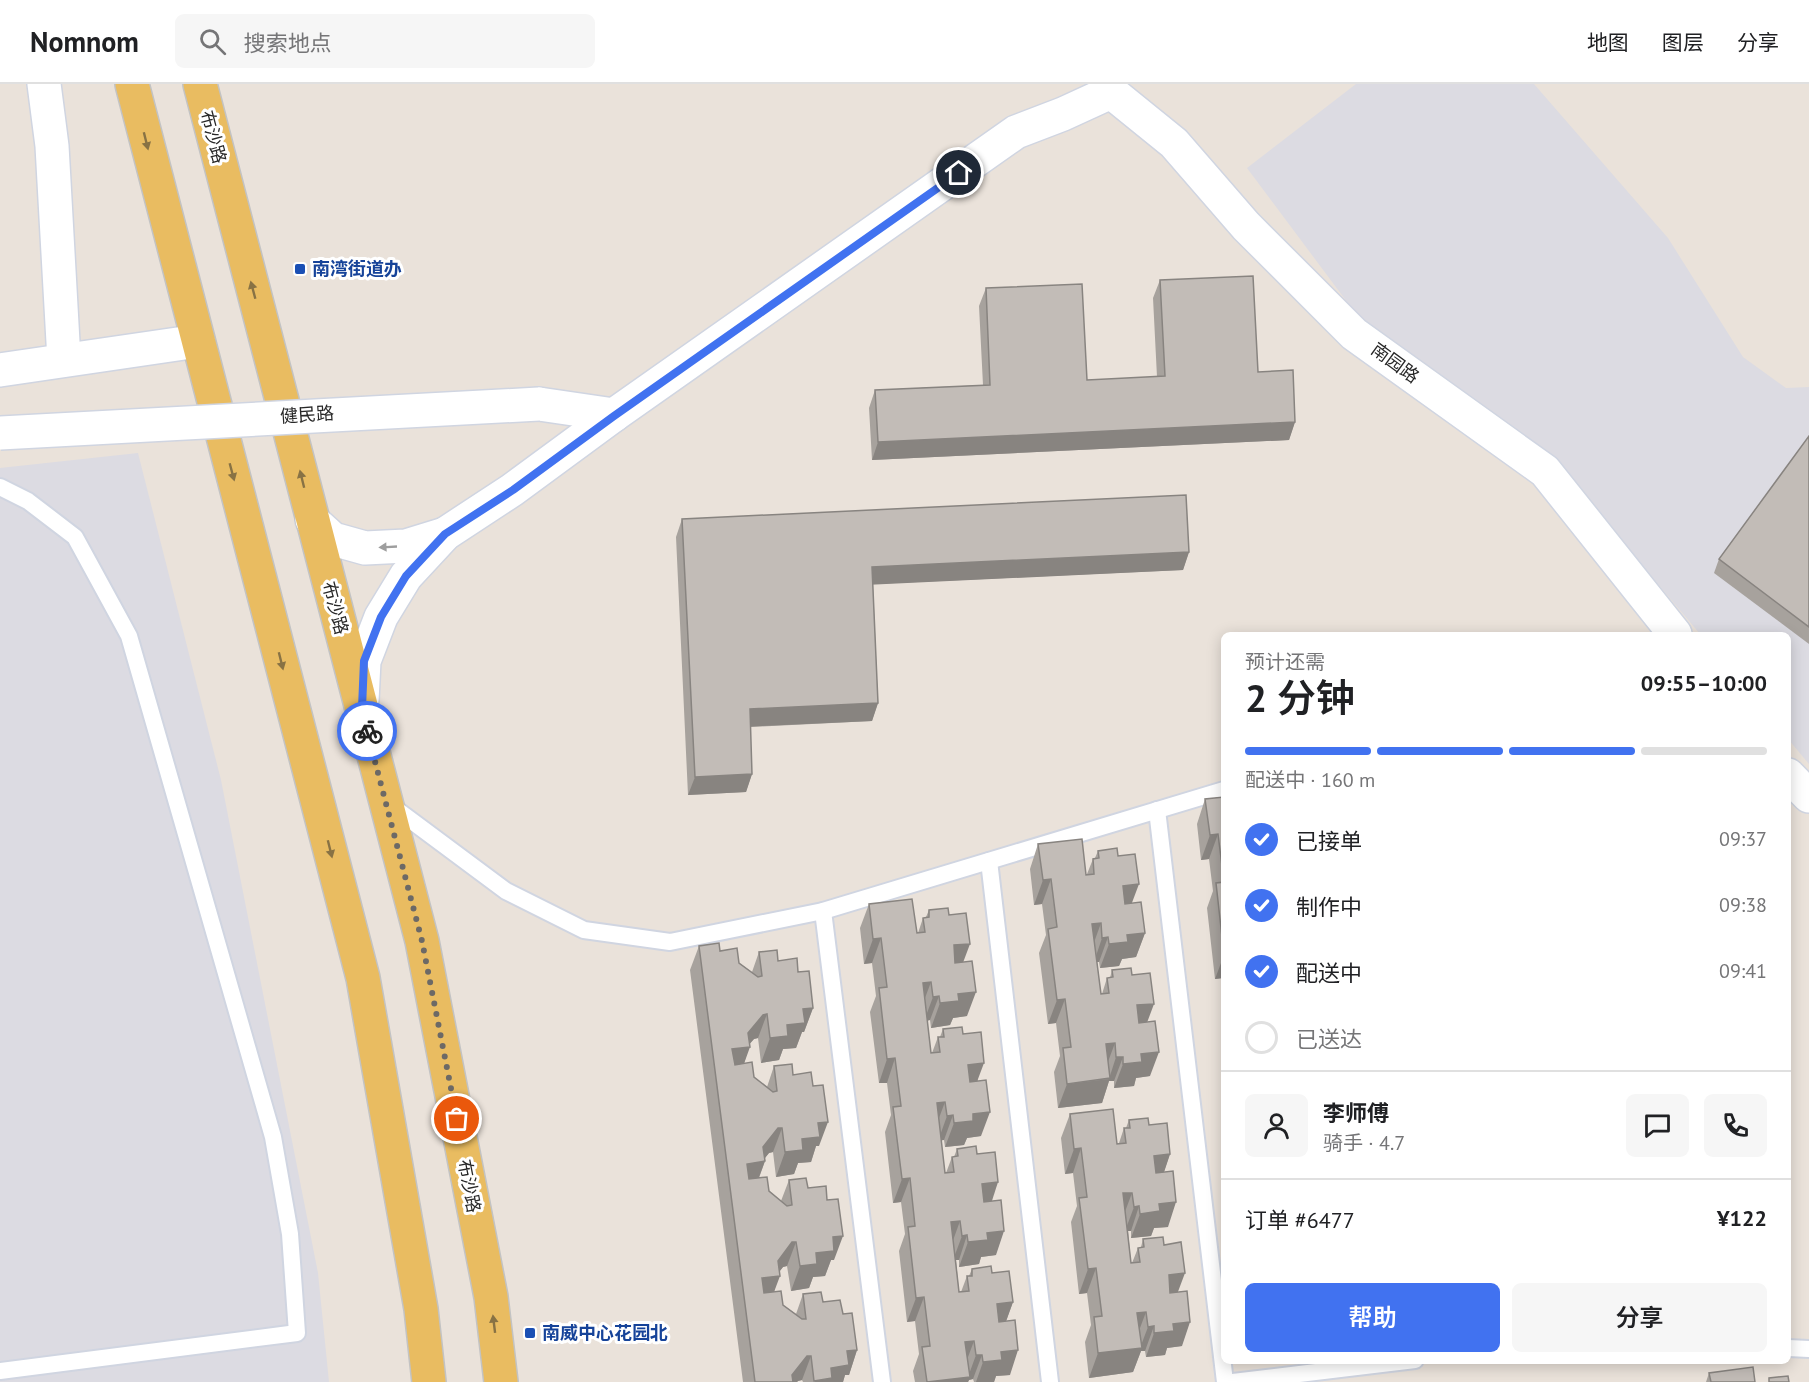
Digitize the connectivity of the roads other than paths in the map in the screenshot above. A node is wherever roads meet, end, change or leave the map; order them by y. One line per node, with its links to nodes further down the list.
1 (44, 84): 7 (street)
2 (132, 84): 6 (main road, one-way to 6)
3 (200, 84): 12 (main road, 布沙路, one-way to 3)
4 (1124, 88): 5 (street); 14 (street, 南园路)
5 (1067, 99): 9 (street)
6 (198, 341): 7 (street); 29 (main road, one-way to 29)
7 (64, 360): 8 (street)
8 (0, 370)
9 (614, 416): 10 (street, 健民路, bridge); 13 (street)
10 (0, 433)
11 (0, 487): 28 (lane)
12 (312, 519): 13 (street, one-way to 12); 15 (main road, 布沙路)
13 (445, 534): 15 (street)
14 (1672, 632)
15 (362, 708): 19 (main road, 布沙路)
16 (1791, 778): 18 (street)
17 (1221, 791): 20 (lane)
18 (1809, 796)
19 (386, 802): 22 (lane); 30 (main road, 布沙路, one-way to 19)
20 (1157, 810): 21 (lane); 23 (lane)
21 (989, 861): 22 (lane); 32 (lane)
22 (823, 911): 31 (lane)
23 (1221, 1348)
24 (1791, 1348): 25 (lane)
25 (1809, 1349)
26 (1223, 1364): 33 (lane)
27 (1380, 1364): 34 (lane)
28 (0, 1371)
29 (429, 1382)
30 (501, 1382)
31 (882, 1382)
32 (1050, 1382)
33 (1225, 1382)
34 (1233, 1382)

